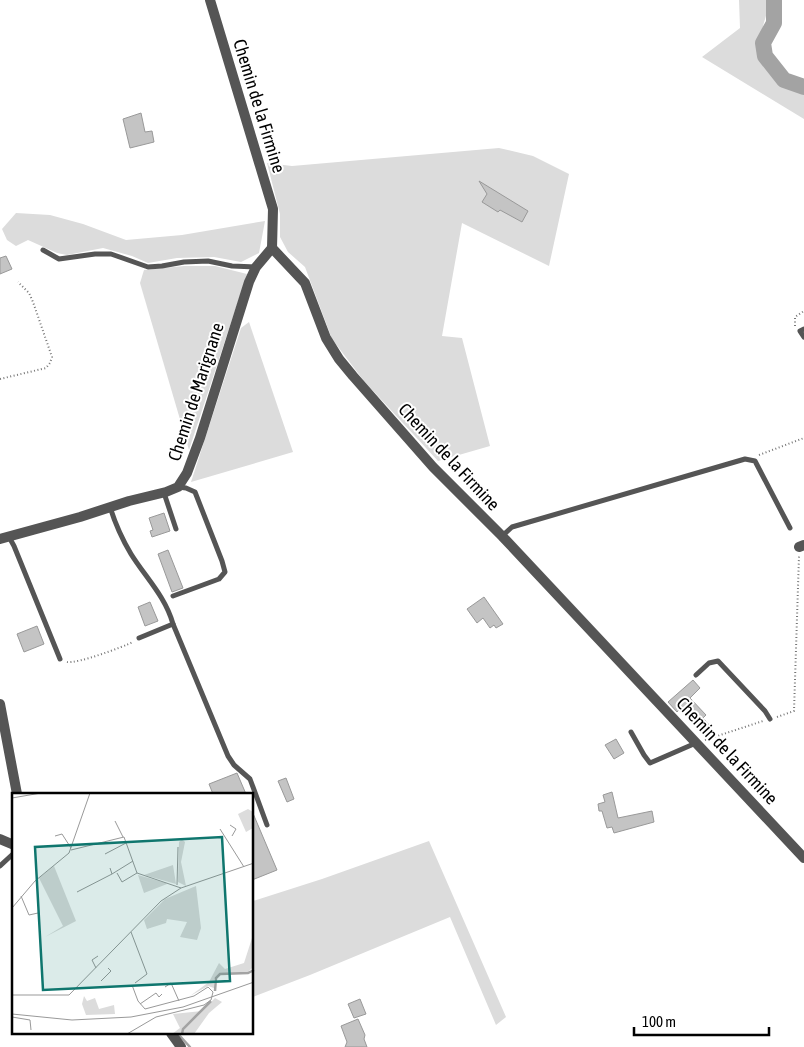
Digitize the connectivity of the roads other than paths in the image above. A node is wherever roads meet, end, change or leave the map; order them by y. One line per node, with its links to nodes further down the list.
1 (210, 0): 2 (street, Chemin de la Firmine)
2 (272, 248): 4 (street, Chemin de Marignane); 12 (street, Chemin de la Firmine)
3 (43, 250): 4 (lane)
4 (256, 267): 7 (street, Chemin de Marignane)
5 (802, 330): 6 (lane)
6 (804, 336)
7 (178, 488): 8 (street, Chemin de Marignane); 14 (lane)
8 (164, 493): 9 (street, Chemin de Marignane); 10 (lane)
9 (110, 507): 13 (street, Chemin de Marignane); 15 (lane)
10 (176, 528)
11 (790, 528): 12 (lane)
12 (502, 536): 22 (street, Chemin de la Firmine)
13 (4, 538): 17 (lane)
14 (173, 596)
15 (173, 624): 16 (lane); 24 (lane)
16 (139, 638)
17 (60, 659)
18 (696, 675): 20 (lane)
19 (0, 704): 23 (street)
20 (770, 719)
21 (630, 732): 22 (lane)
22 (696, 742): 28 (street, Chemin de la Firmine)
23 (17, 793)
24 (267, 825)
25 (0, 839): 26 (street)
26 (12, 844)
27 (12, 855): 29 (lane)
28 (804, 858)
29 (0, 866)
30 (172, 1034): 31 (street)
31 (181, 1047)

